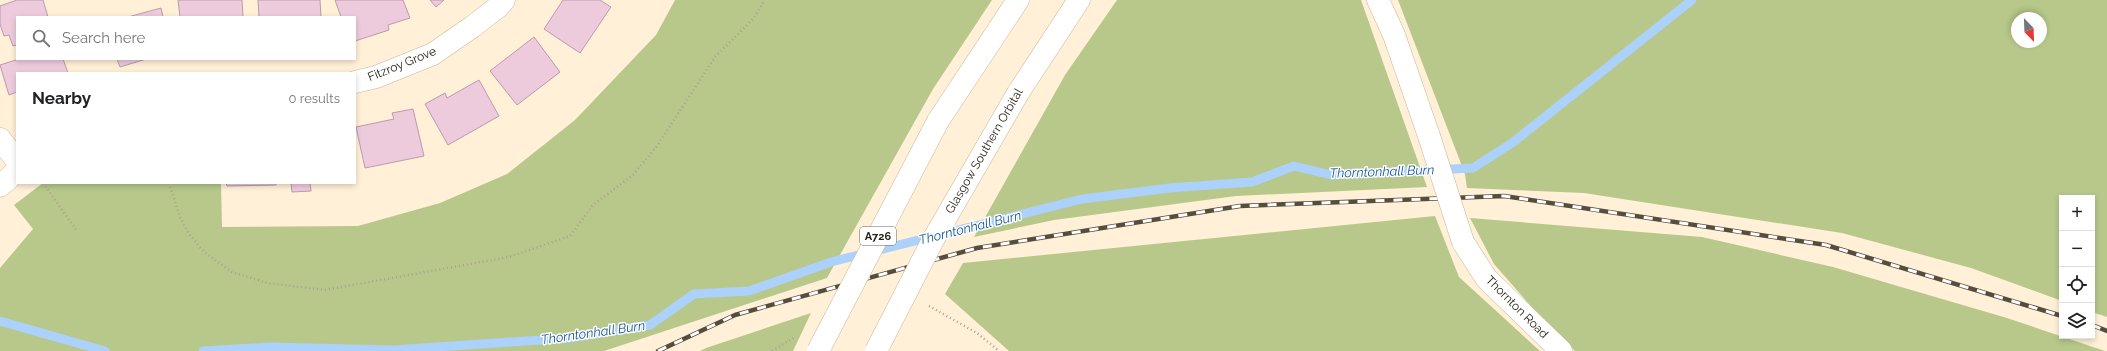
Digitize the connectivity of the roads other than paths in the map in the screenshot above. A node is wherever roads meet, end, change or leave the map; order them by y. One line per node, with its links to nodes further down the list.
1 (504, 0): 5 (main road, Fitzroy Grove)
2 (1018, 0): 10 (main road, A726, bridge)
3 (1080, 0): 11 (main road, Glasgow Southern Orbital, bridge)
4 (1378, 0): 12 (main road, Thornton Road, bridge)
5 (356, 82)
6 (0, 139): 7 (main road)
7 (16, 160)
8 (16, 172): 9 (main road)
9 (0, 186)
10 (818, 351)
11 (876, 351)
12 (1561, 351)

